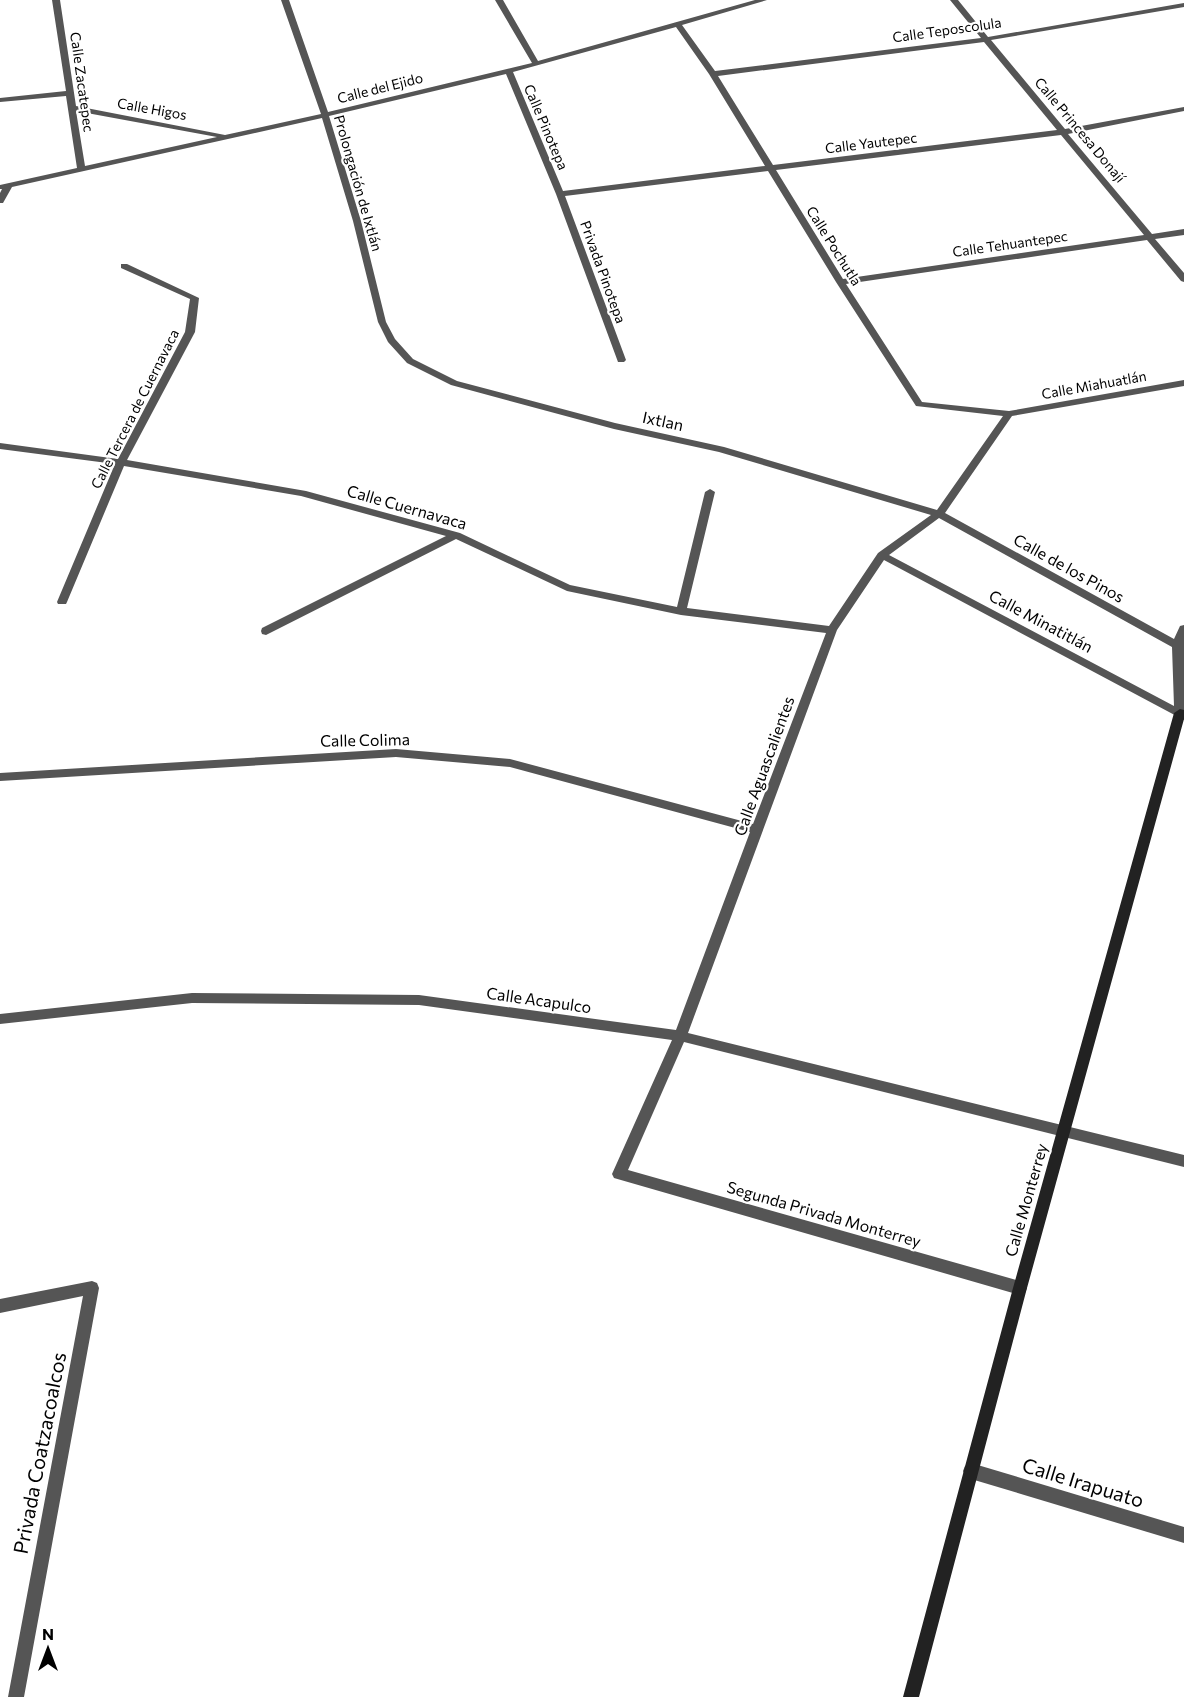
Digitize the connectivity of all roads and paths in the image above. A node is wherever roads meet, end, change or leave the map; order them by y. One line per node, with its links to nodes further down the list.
1 (56, 0): 12 (street, Calle Zacatepec)
2 (285, 0): 16 (street, Prolongación de Ixtlán)
3 (499, 0): 9 (street)
4 (763, 0): 7 (street, Calle del Ejido)
5 (954, 0): 8 (street, Calle Princesa Donají)
6 (1184, 5): 8 (street, Calle Teposcolula)
7 (678, 25): 9 (street, Calle del Ejido); 11 (street, Calle Pochutla)
8 (987, 39): 11 (street, Calle Teposcolula); 17 (street, Calle Princesa Donají)
9 (536, 64): 10 (street, Calle del Ejido)
10 (508, 70): 16 (street, Calle del Ejido); 22 (street, Calle Pinotepa)
11 (713, 74): 20 (street, Calle Pochutla)
12 (70, 93): 13 (street); 14 (street, Calle Zacatepec)
13 (0, 100)
14 (72, 108): 18 (street, Calle Higos); 19 (street, Calle Zacatepec)
15 (1184, 109): 17 (street, Calle Yautepec)
16 (325, 115): 18 (street, Calle del Ejido); 29 (street, Prolongación de Ixtlán)
17 (1064, 132): 20 (street, Calle Yautepec); 25 (street, Calle Princesa Donají)
18 (228, 136): 19 (street, Calle del Ejido)
19 (81, 168): 21 (street, Calle del Ejido)
20 (770, 170): 22 (street, Calle Yautepec); 28 (street, Calle Pochutla)
21 (4, 186): 23 (street)
22 (560, 194): 30 (street, Privada Pinotepa)
23 (0, 201)
24 (1184, 232): 25 (street, Calle Tehuantepec)
25 (1151, 238): 27 (street, Calle Princesa Donají); 28 (street, Calle Tehuantepec)
26 (124, 266): 34 (street, Calle Tercera de Cuernavaca)
27 (1184, 279)
28 (840, 282): 32 (street, Calle Pochutla)
29 (391, 340): 36 (street, Ixtlan)
30 (621, 360)
31 (1184, 383): 32 (street, Calle Miahuatlán)
32 (1010, 414): 36 (street, Calle Aguascalientes)
33 (0, 447): 34 (street, Calle Cuernavaca)
34 (121, 462): 37 (street, Calle Cuernavaca); 39 (street, Calle Tercera de Cuernavaca)
35 (710, 492): 40 (street)
36 (939, 514): 38 (street, Calle Aguascalientes); 44 (street, Calle de los Pinos)
37 (456, 535): 40 (street, Calle Cuernavaca); 42 (street)
38 (882, 555): 43 (street, Calle Aguascalientes); 45 (street, Calle Minatitlán)
39 (62, 602)
40 (681, 611): 43 (street, Calle Cuernavaca)
41 (1184, 629): 44 (street)
42 (266, 630)
43 (832, 630): 47 (street, Calle Aguascalientes)
44 (1180, 647): 45 (street)
45 (1182, 715): 50 (street, Calle Monterrey)
46 (0, 777): 47 (street, Calle Colima)
47 (758, 830): 49 (street, Calle Aguascalientes)
48 (0, 1019): 49 (street, Calle Acapulco)
49 (680, 1036): 50 (street, Calle Acapulco); 52 (street, Calle Aguascalientes)
50 (1064, 1130): 51 (street, Calle Acapulco); 53 (street, Calle Monterrey)
51 (1184, 1161)
52 (619, 1174): 53 (street, Segunda Privada Monterrey)
53 (1020, 1288): 55 (street, Calle Monterrey)
54 (0, 1306): 57 (street, Privada Coatzacoalcos)
55 (971, 1471): 56 (street, Calle Irapuato); 58 (street, Calle Monterrey)
56 (1184, 1535)
57 (16, 1697)
58 (911, 1697)

